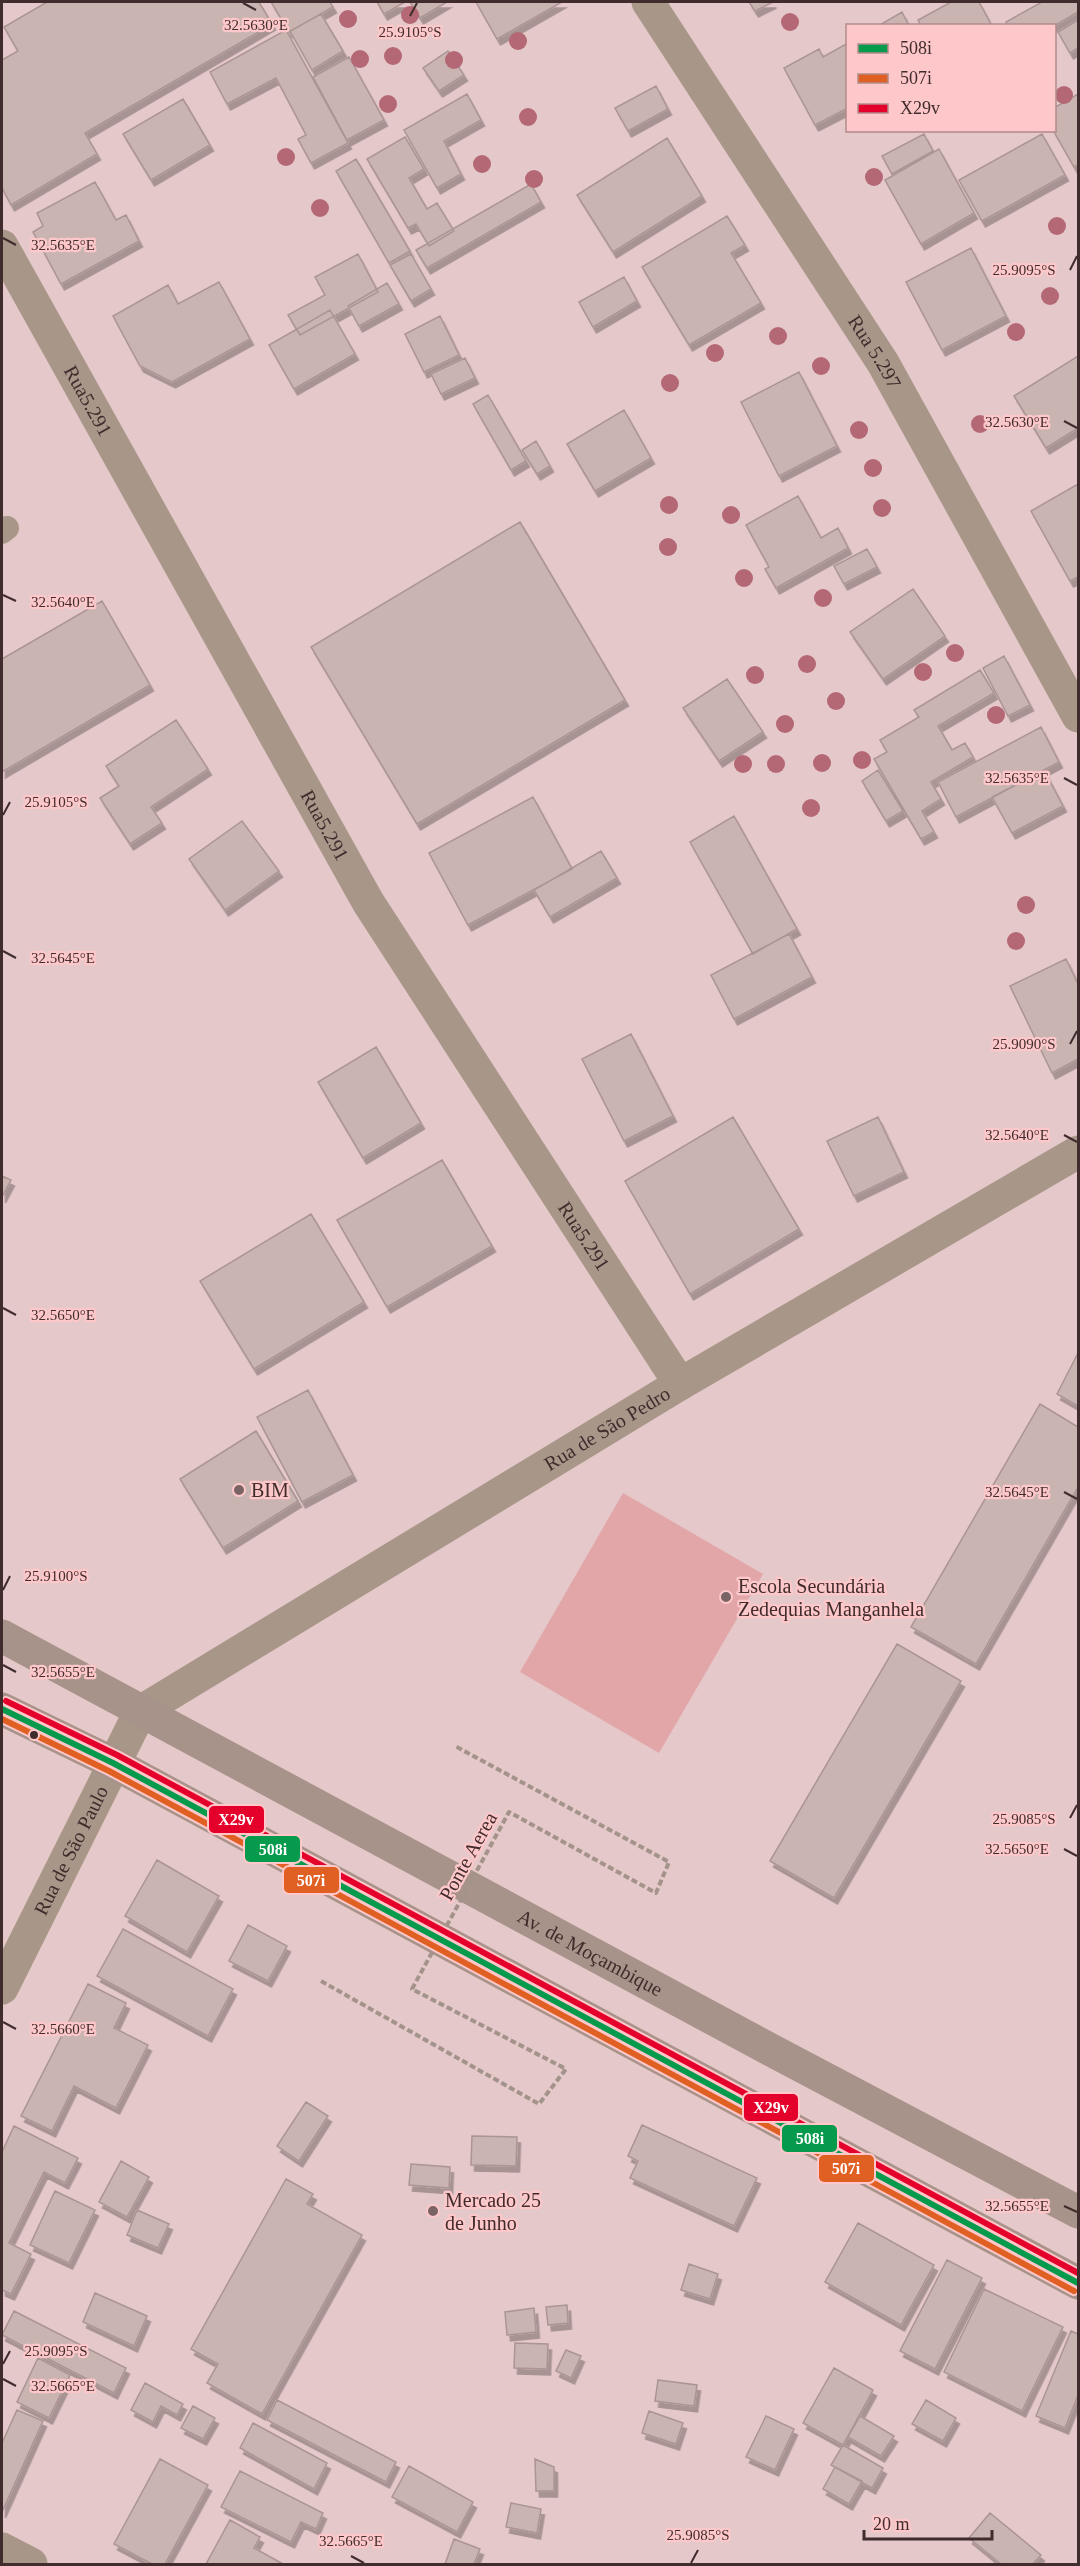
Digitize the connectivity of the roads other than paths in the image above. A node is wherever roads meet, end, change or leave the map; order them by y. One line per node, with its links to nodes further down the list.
1 (648, 2): 3 (street, Rua 5.297)
2 (2, 246): 5 (street, Rua5.291)
3 (1078, 716)
4 (1078, 1152): 5 (street, Rua de São Pedro)
5 (680, 1384): 8 (street, Rua de São Pedro)
6 (2, 1636): 8 (highway, Av. de Moçambique)
7 (8, 1712): 9 (highway)
8 (140, 1712): 9 (street, Rua de São Paulo); 11 (highway, Av. de Moçambique)
9 (113, 1763): 10 (street, Rua de São Paulo); 12 (highway)
10 (2, 1988)
11 (1078, 2212)
12 (1078, 2283)
13 (2, 2549): 14 (street)
14 (30, 2565)

